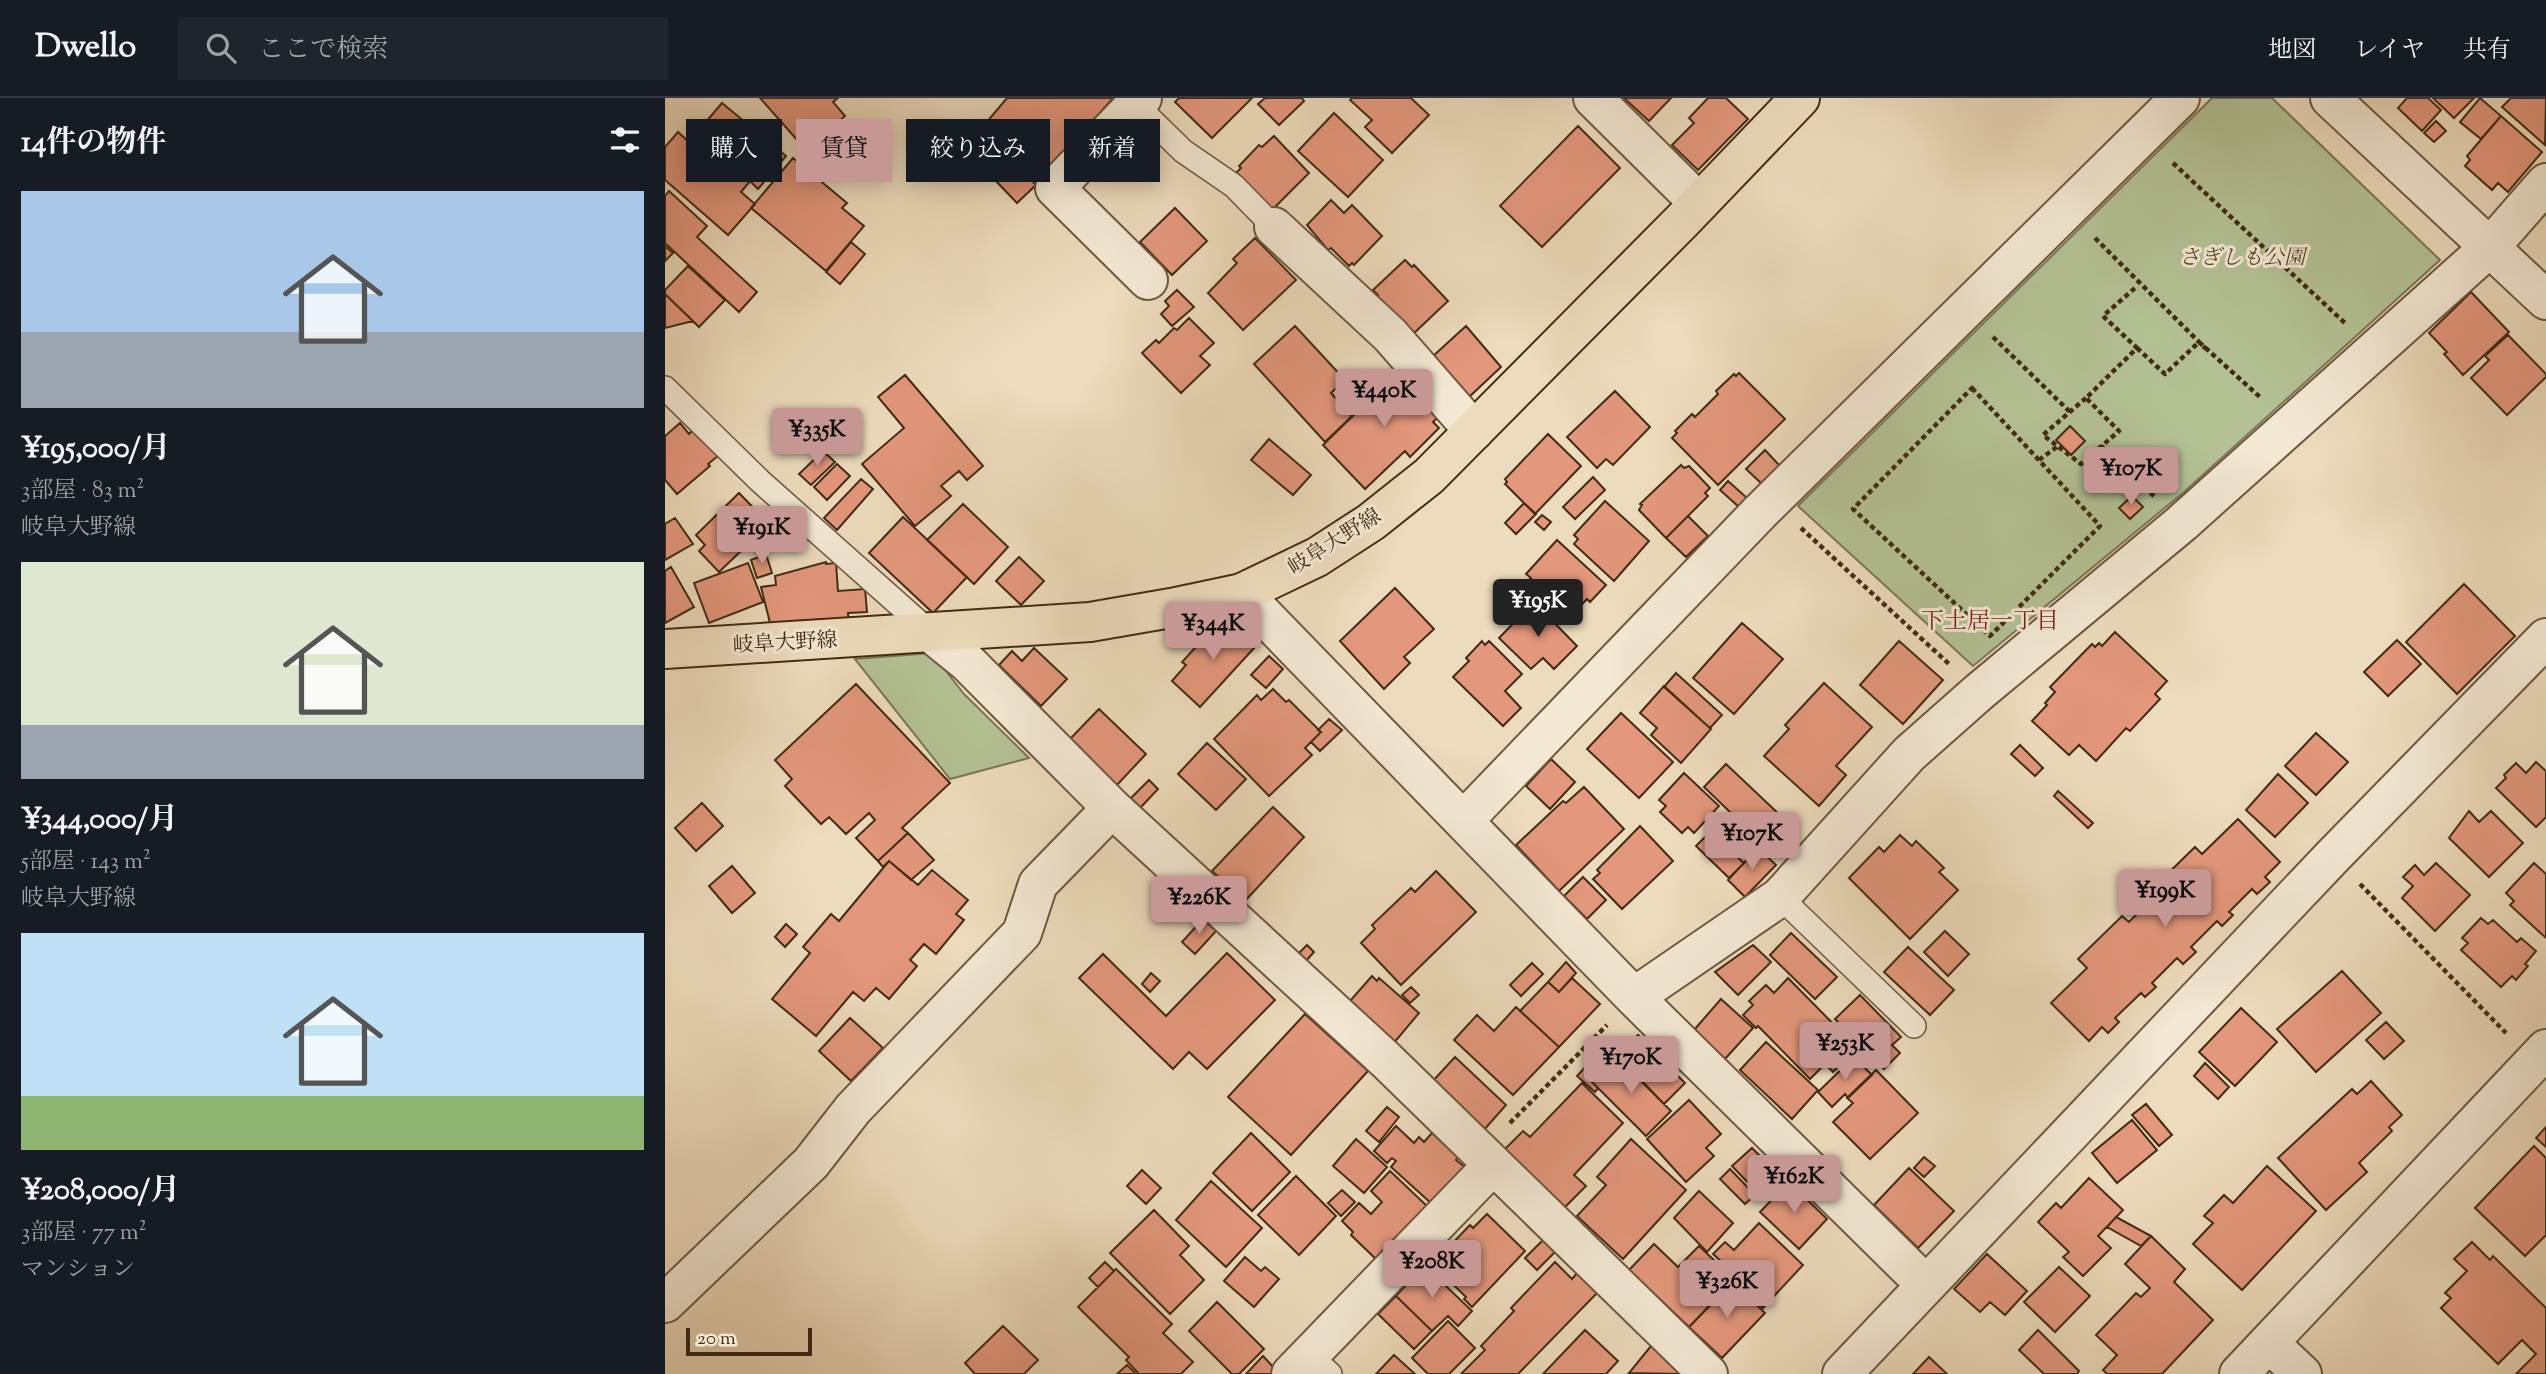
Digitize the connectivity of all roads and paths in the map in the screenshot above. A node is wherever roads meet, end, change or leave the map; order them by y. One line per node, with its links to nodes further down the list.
1 (1593, 98): 8 (street)
2 (1800, 98): 8 (main road, 岐阜大野線)
3 (2180, 98): 15 (street)
4 (2330, 98): 11 (street)
5 (1138, 101): 9 (lane); 12 (street)
6 (2163, 154): 16 (path)
7 (2546, 183): 11 (street)
8 (1699, 203): 23 (main road, 岐阜大野線)
9 (1274, 227): 23 (street)
10 (2085, 228): 18 (path)
11 (2490, 247): 14 (street); 28 (street)
12 (1148, 280)
13 (2135, 288): 17 (path)
14 (2546, 300)
15 (1965, 309): 22 (path); 27 (street)
16 (2351, 328)
17 (2137, 348): 18 (path); 20 (path)
18 (2206, 349): 21 (path)
19 (665, 387): 30 (lane)
20 (2086, 398): 22 (path); 25 (path)
21 (2268, 404)
22 (2070, 412): 24 (path)
23 (1474, 431): 29 (main road, 岐阜大野線)
24 (2058, 446): 25 (path); 26 (path)
25 (2101, 446): 28 (path)
26 (2039, 460): 26 (path)
27 (1772, 502): 33 (path); 35 (street)
28 (2182, 523): 33 (street)
29 (1241, 593): 30 (main road, 岐阜大野線); 35 (street)
30 (931, 633): 32 (main road, 岐阜大野線); 34 (street)
31 (2546, 638): 36 (street)
32 (665, 649)
33 (1979, 691): 37 (street)
34 (1112, 808): 41 (street); 43 (street)
35 (1464, 820): 38 (street)
36 (2333, 856): 40 (path); 42 (street)
37 (1780, 897): 38 (street); 39 (lane)
38 (1634, 997): 41 (path); 42 (street)
39 (1914, 1026)
40 (2529, 1045): 44 (street)
41 (1487, 1159): 45 (street); 46 (street)
42 (1926, 1285): 47 (street)
43 (665, 1303)
44 (2269, 1343): 48 (street); 49 (street)
45 (1310, 1368)
46 (1708, 1374)
47 (1842, 1374)
48 (2239, 1374)
49 (2302, 1374)

